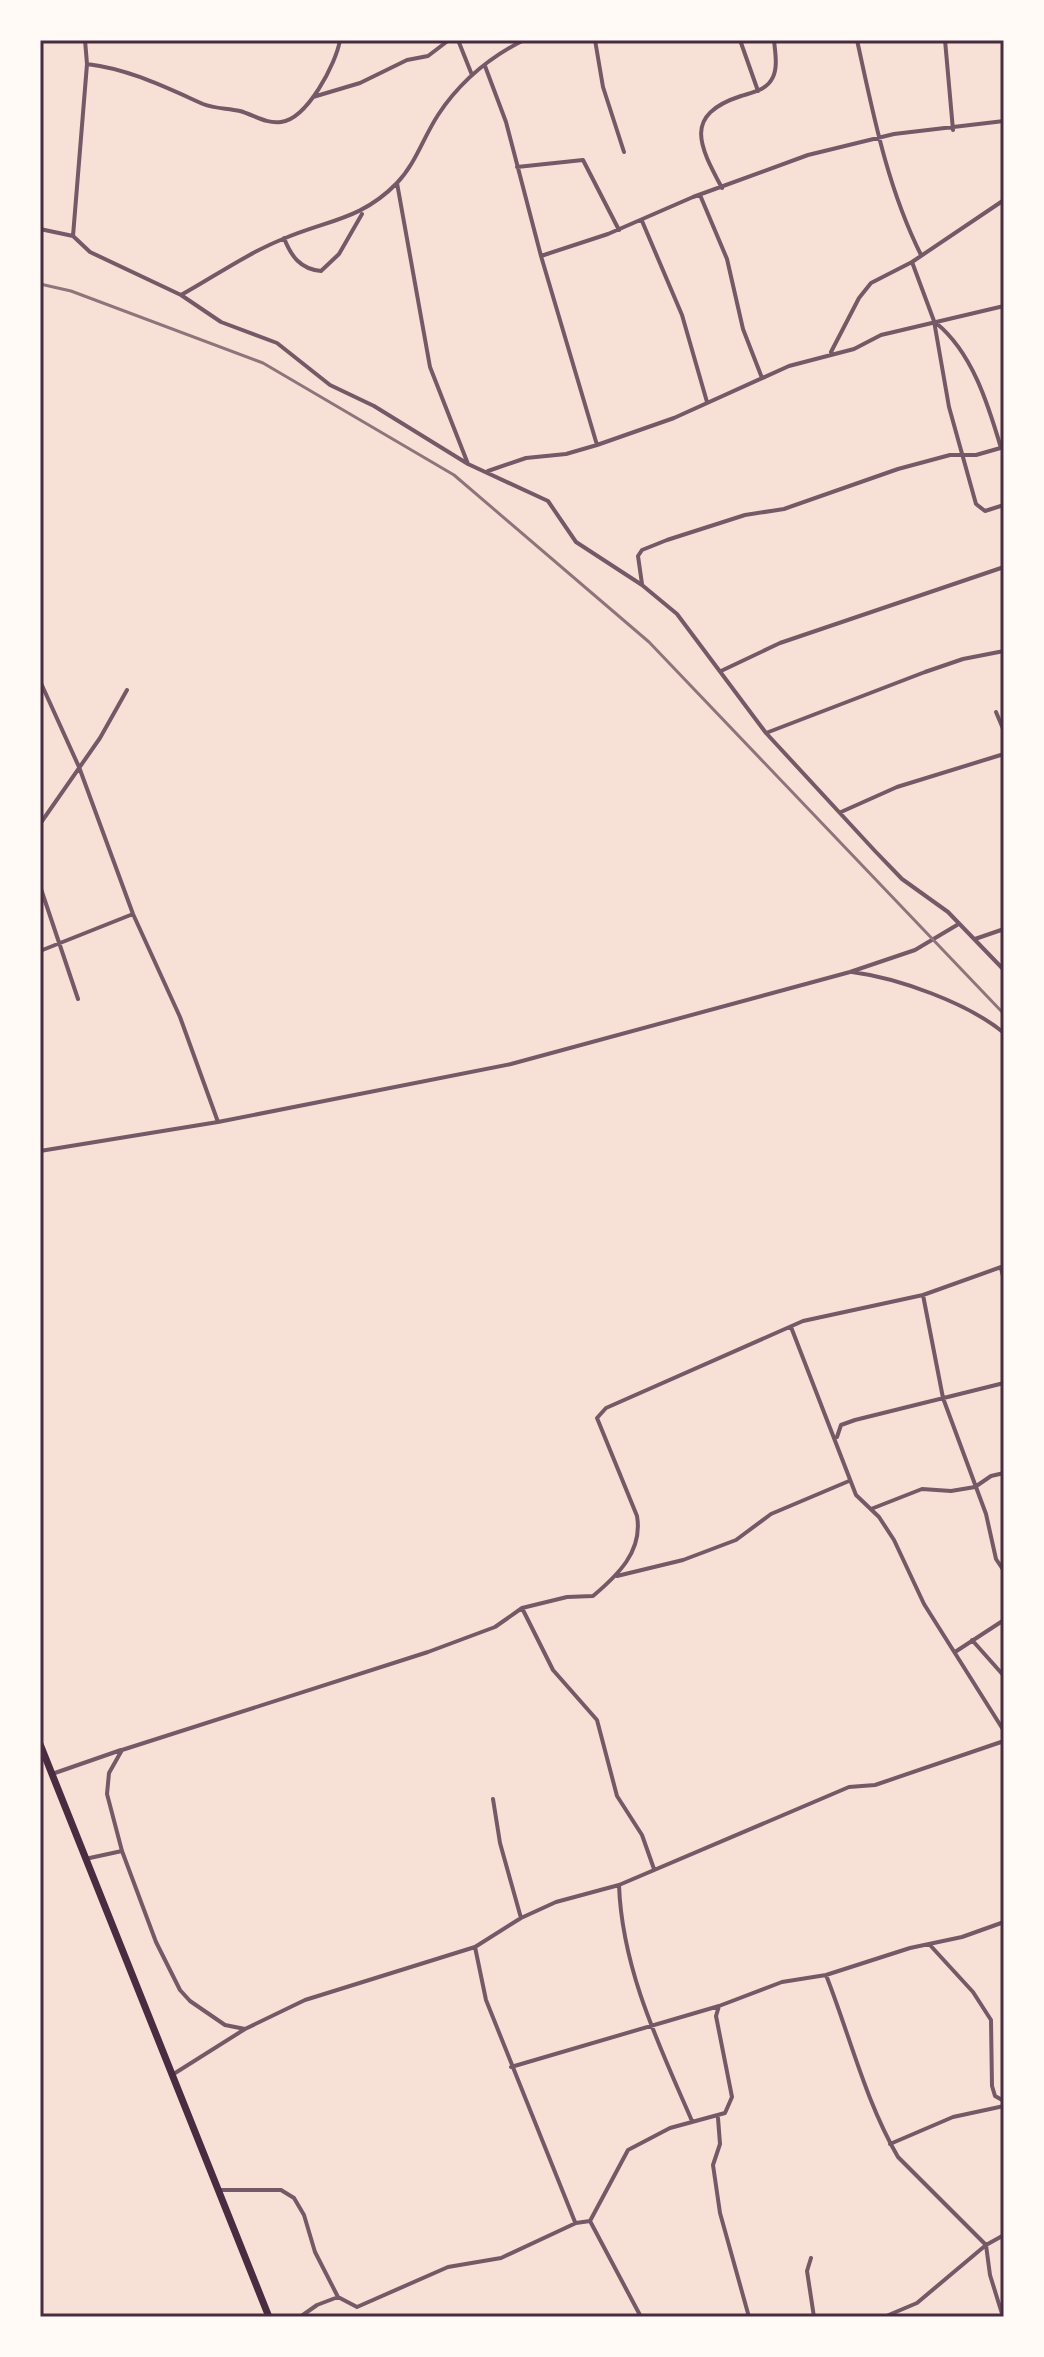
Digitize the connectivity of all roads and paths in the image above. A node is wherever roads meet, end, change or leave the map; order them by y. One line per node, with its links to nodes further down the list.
1 (85, 40): 11 (street)
2 (340, 40): 15 (street)
3 (449, 40): 15 (street)
4 (458, 40): 13 (street)
5 (524, 40): 12 (street)
6 (595, 40): 19 (street)
7 (740, 40): 14 (street)
8 (774, 40): 14 (street)
9 (857, 40): 18 (street)
10 (945, 40): 17 (street)
11 (87, 64): 15 (street); 29 (street)
12 (485, 66): 13 (street); 20 (street)
13 (472, 75): 21 (street)
14 (758, 91): 22 (street)
15 (313, 97)
16 (1004, 121): 17 (street)
17 (953, 130): 18 (street)
18 (878, 139): 22 (street); 31 (street)
19 (624, 152)
20 (516, 168): 28 (street); 32 (street)
21 (397, 183): 25 (street); 43 (street)
22 (722, 188): 23 (street)
23 (700, 195): 26 (street); 38 (street)
24 (1004, 200): 31 (street)
25 (363, 211): 30 (street); 30 (street)
26 (642, 221): 28 (street); 39 (street)
27 (40, 229): 29 (street)
28 (619, 230): 32 (street)
29 (73, 236): 34 (street)
30 (284, 238): 34 (street)
31 (921, 255): 33 (street)
32 (541, 256): 40 (street)
33 (912, 262): 36 (street); 37 (street)
34 (181, 295): 43 (street)
35 (1004, 306): 36 (street)
36 (934, 321): 37 (street); 41 (street); 42 (street)
37 (830, 353): 38 (street)
38 (762, 378): 39 (street)
39 (707, 402): 40 (street)
40 (597, 445): 44 (street)
41 (1002, 448): 42 (street)
42 (965, 455): 45 (street); 47 (street)
43 (468, 464): 44 (street)
44 (488, 471): 47 (street)
45 (1004, 505)
46 (1004, 567): 49 (street)
47 (642, 585): 49 (street)
48 (1004, 651): 54 (street)
49 (721, 671): 54 (street)
50 (40, 681): 56 (street)
51 (127, 690): 56 (street)
52 (996, 712): 53 (street)
53 (1004, 731)
54 (766, 733): 57 (street)
55 (1004, 754): 57 (street)
56 (79, 767): 58 (street); 60 (street)
57 (841, 812): 61 (street)
58 (40, 824)
59 (40, 886): 64 (street)
60 (133, 914): 64 (street); 70 (street)
61 (957, 925): 63 (street); 67 (street)
62 (1004, 929): 63 (street)
63 (975, 939): 66 (street)
64 (59, 942): 65 (street); 68 (street)
65 (40, 951)
66 (1004, 970)
67 (850, 972): 69 (street); 70 (street)
68 (78, 999)
69 (1004, 1033)
70 (218, 1122): 71 (street)
71 (40, 1151)
72 (1002, 1267): 73 (street); 74 (street)
73 (1004, 1280)
74 (923, 1295): 75 (street); 77 (street)
75 (791, 1327): 78 (street); 84 (street)
76 (1004, 1383): 77 (street)
77 (943, 1398): 78 (street); 81 (street)
78 (837, 1437): 80 (street)
79 (1004, 1473): 81 (street)
80 (849, 1481): 82 (street); 84 (street)
81 (975, 1487): 82 (street); 83 (street)
82 (871, 1509): 88 (street)
83 (1004, 1571)
84 (615, 1577): 85 (street)
85 (522, 1608): 93 (street); 98 (street)
86 (1004, 1620): 87 (street)
87 (972, 1640): 88 (street); 89 (street)
88 (955, 1652): 90 (street)
89 (1004, 1676)
90 (1004, 1731)
91 (1004, 1741): 98 (street)
92 (40, 1744): 94 (highway)
93 (122, 1750): 94 (street); 96 (street)
94 (52, 1774): 97 (highway)
95 (493, 1799): 100 (street)
96 (122, 1851): 97 (street); 107 (street)
97 (85, 1859): 109 (highway)
98 (654, 1869): 99 (street)
99 (619, 1885): 100 (street); 106 (street)
100 (521, 1918): 103 (street)
101 (1004, 1922): 102 (street)
102 (928, 1943): 104 (street); 110 (street)
103 (475, 1947): 107 (street); 108 (street)
104 (826, 1975): 105 (street); 113 (street)
105 (719, 2006): 106 (street); 111 (street)
106 (650, 2025): 108 (street); 112 (street)
107 (245, 2029): 109 (street)
108 (511, 2067): 116 (street)
109 (172, 2075): 114 (highway)
110 (1004, 2104): 113 (street)
111 (718, 2118): 112 (street); 124 (street)
112 (692, 2121): 115 (street)
113 (890, 2144): 118 (street)
114 (218, 2190): 120 (street); 121 (highway)
115 (590, 2221): 116 (street); 123 (street)
116 (576, 2223): 120 (street)
117 (1004, 2235): 118 (street)
118 (986, 2245): 126 (street); 127 (street)
119 (811, 2258): 125 (street)
120 (338, 2297): 122 (street)
121 (269, 2317)
122 (300, 2317)
123 (641, 2317)
124 (749, 2317)
125 (814, 2317)
126 (884, 2317)
127 (1003, 2317)

